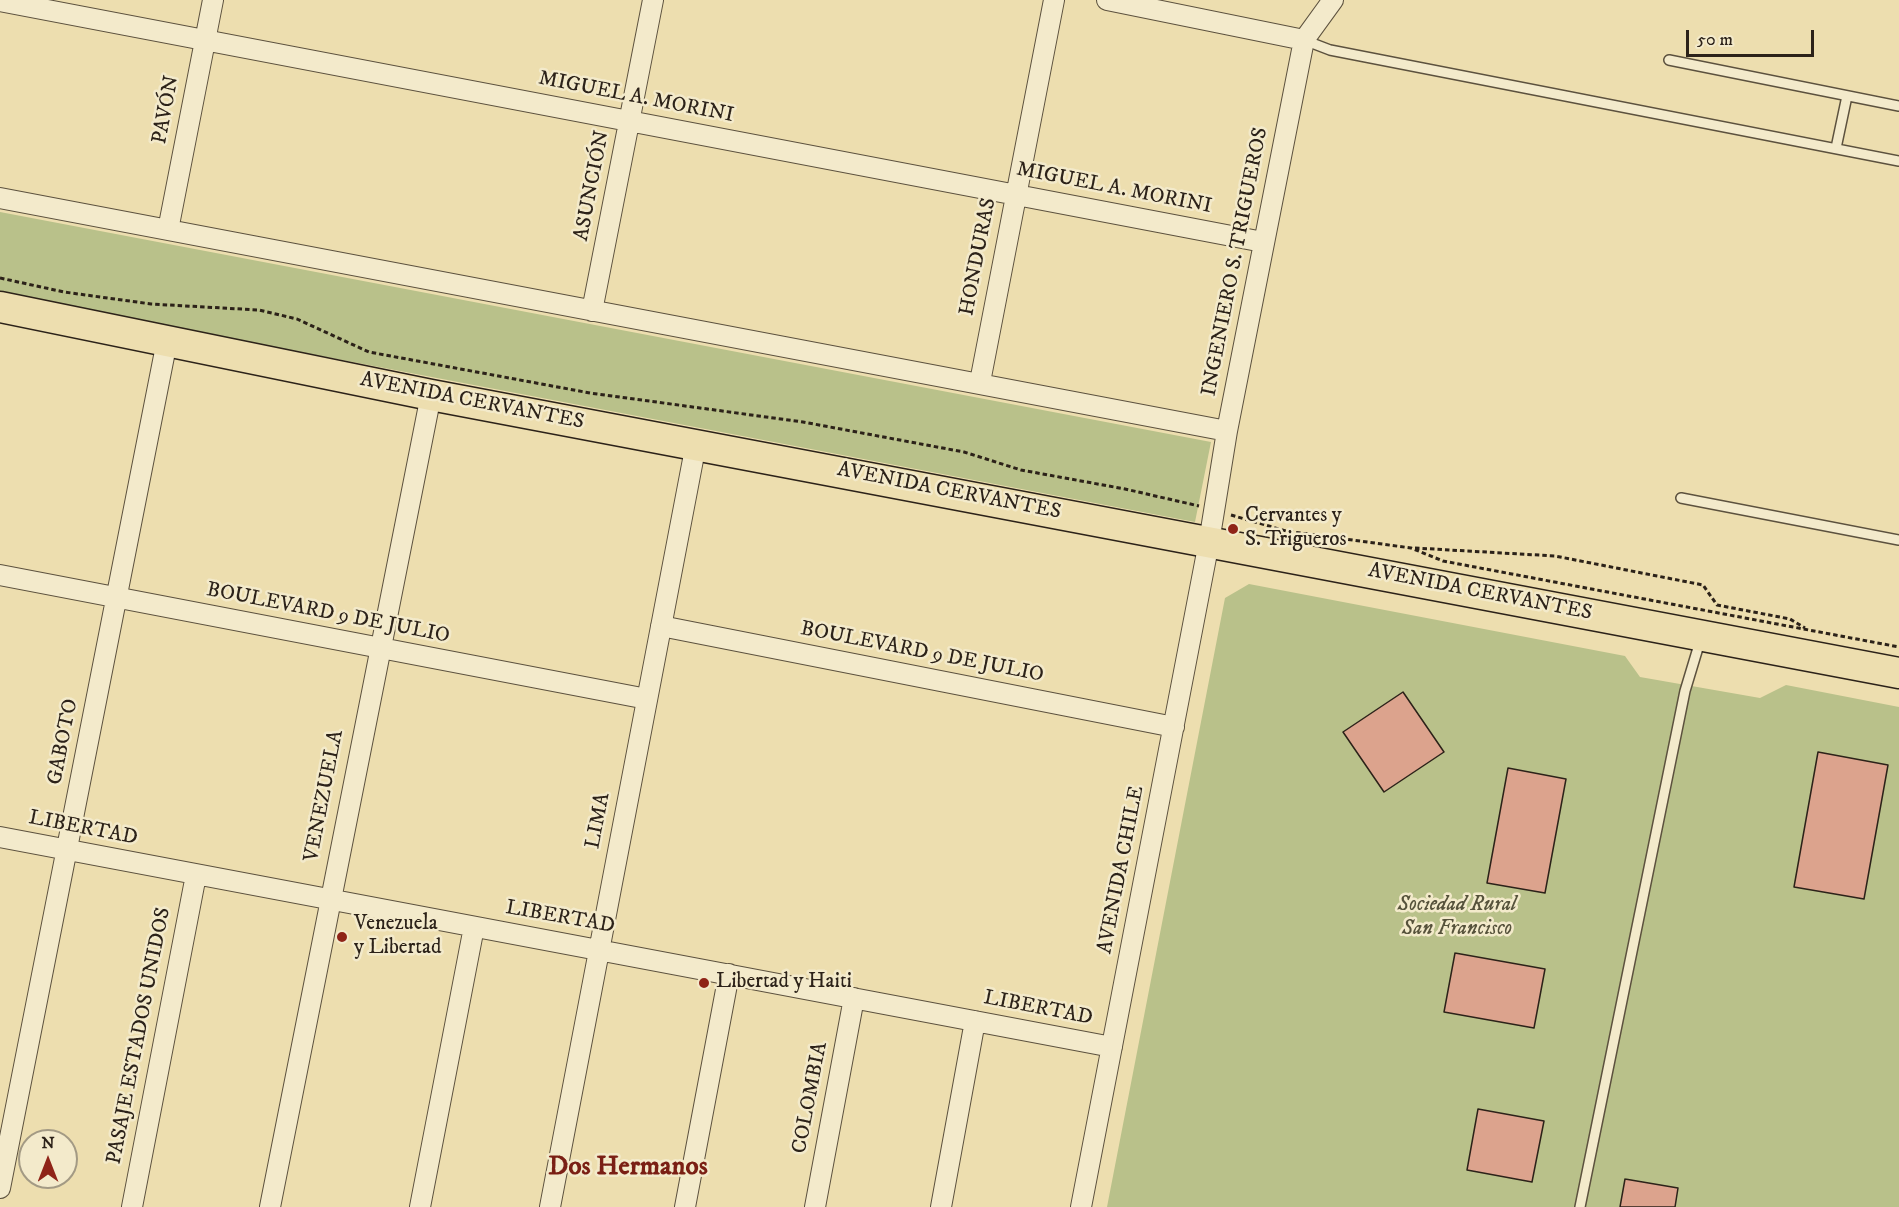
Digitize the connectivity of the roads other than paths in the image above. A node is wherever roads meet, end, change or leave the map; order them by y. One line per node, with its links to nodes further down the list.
1 (213, 0): 8 (street, PAVÓN)
2 (653, 0): 12 (street, ASUNCIÓN)
3 (1054, 0): 15 (street, HONDURAS)
4 (1107, 0): 7 (street)
5 (1332, 0): 7 (street, INGENIERO S. TRIGUEROS)
6 (0, 1): 8 (street, MIGUEL A. MORINI)
7 (1304, 40): 13 (lane); 18 (street, INGENIERO S. TRIGUEROS)
8 (205, 41): 12 (street, MIGUEL A. MORINI); 17 (street, PAVÓN)
9 (1669, 60): 10 (lane)
10 (1847, 96): 11 (lane); 13 (lane)
11 (1899, 106)
12 (630, 122): 15 (street, MIGUEL A. MORINI); 20 (street, ASUNCIÓN)
13 (1836, 148): 14 (lane)
14 (1899, 161)
15 (1015, 194): 18 (street, MIGUEL A. MORINI); 22 (street, HONDURAS)
16 (0, 198): 17 (street)
17 (168, 230): 20 (street)
18 (1263, 242): 24 (street, INGENIERO S. TRIGUEROS)
19 (0, 307): 21 (main road, AVENIDA CERVANTES)
20 (592, 310): 22 (street)
21 (167, 341): 23 (main road, AVENIDA CERVANTES); 30 (street, GABOTO)
22 (980, 382): 24 (street)
23 (431, 395): 25 (main road, AVENIDA CERVANTES); 33 (street, VENEZUELA)
24 (1227, 431): 28 (street, INGENIERO S. TRIGUEROS)
25 (696, 444): 28 (main road, AVENIDA CERVANTES); 31 (street, LIMA)
26 (1681, 498): 27 (lane)
27 (1899, 540)
28 (1209, 542): 32 (main road, AVENIDA CERVANTES); 36 (street, AVENIDA CHILE)
29 (0, 575): 30 (street, BOULEVARD 9 DE JULIO)
30 (117, 597): 33 (street, BOULEVARD 9 DE JULIO); 38 (street, GABOTO)
31 (661, 626): 35 (street, LIMA); 36 (street, BOULEVARD 9 DE JULIO)
32 (1702, 636): 34 (main road, AVENIDA CERVANTES); 56 (lane)
33 (379, 649): 35 (street, BOULEVARD 9 DE JULIO); 40 (street, VENEZUELA)
34 (1899, 673)
35 (647, 699): 42 (street, LIMA)
36 (1174, 727): 46 (street, AVENIDA CHILE)
37 (0, 837): 38 (street, LIBERTAD)
38 (67, 850): 39 (street, LIBERTAD); 47 (street, GABOTO)
39 (196, 875): 40 (street, LIBERTAD); 48 (street, PASAJE ESTADOS UNIDOS)
40 (329, 901): 41 (street, LIBERTAD); 49 (street, VENEZUELA)
41 (474, 927): 42 (street, LIBERTAD); 50 (street)
42 (599, 950): 43 (street, LIBERTAD); 51 (street, LIMA)
43 (729, 974): 44 (street, LIBERTAD); 52 (street)
44 (854, 998): 45 (street, LIBERTAD); 53 (street, COLOMBIA)
45 (975, 1021): 46 (street, LIBERTAD); 54 (street)
46 (1112, 1047): 55 (street, AVENIDA CHILE)
47 (0, 1188)
48 (132, 1207)
49 (270, 1207)
50 (420, 1207)
51 (550, 1207)
52 (685, 1207)
53 (815, 1207)
54 (941, 1207)
55 (1081, 1207)
56 (1580, 1207)

